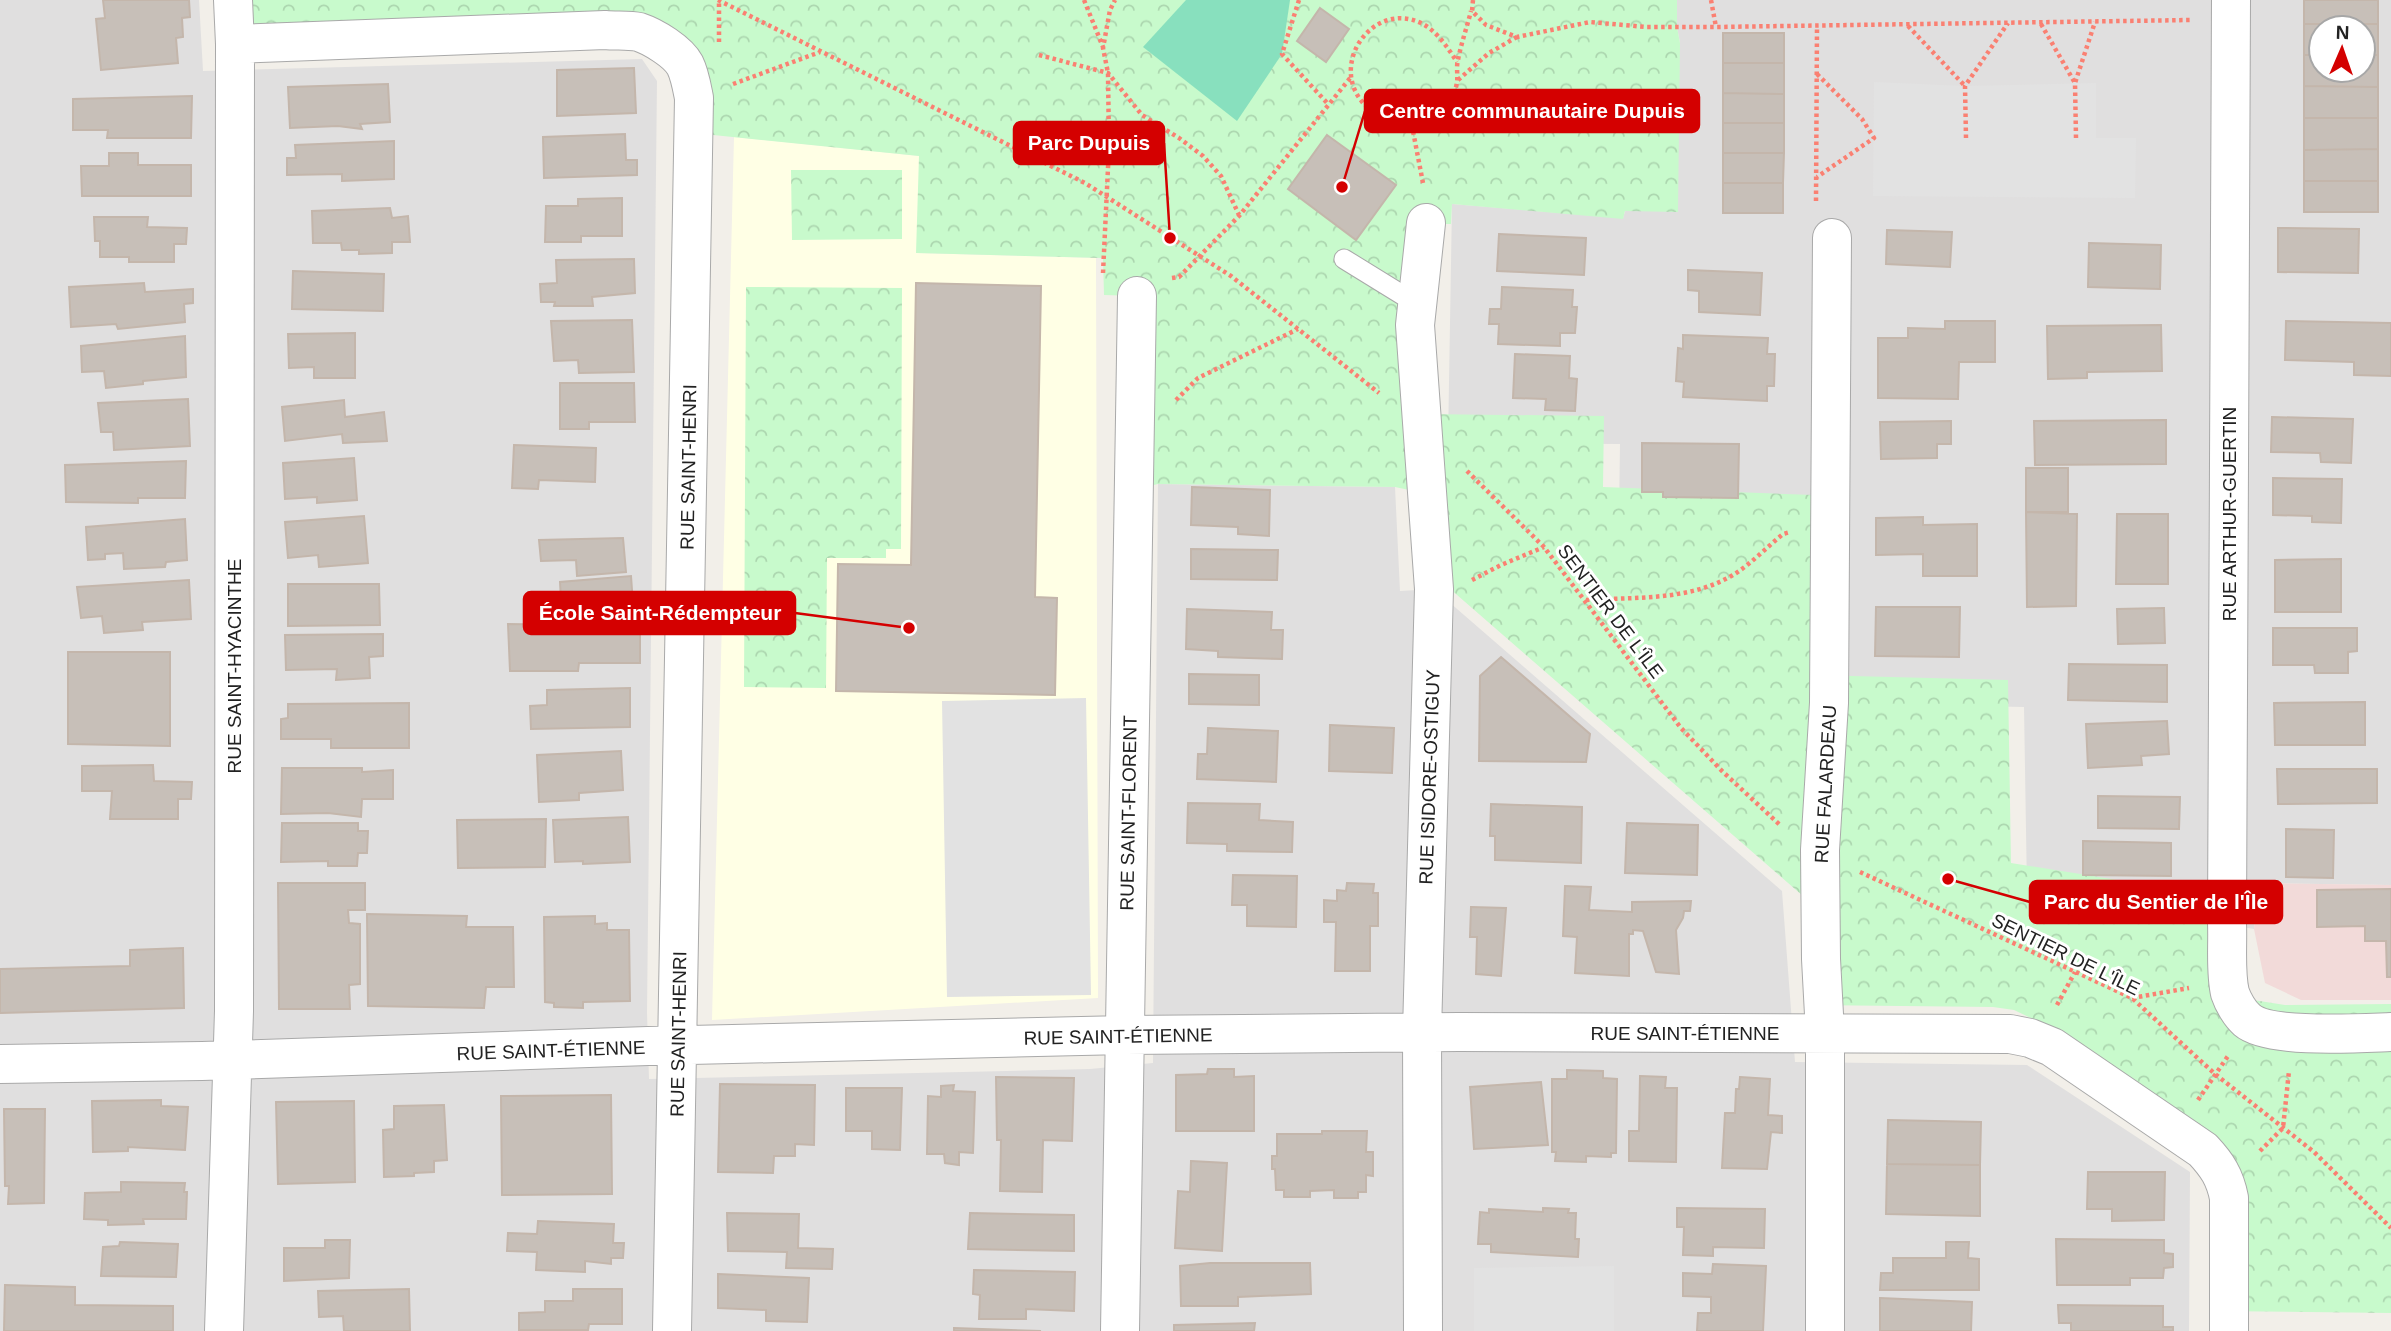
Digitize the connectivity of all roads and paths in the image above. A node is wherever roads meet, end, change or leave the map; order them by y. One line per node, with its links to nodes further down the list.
1 (233, 0): 17 (street, RUE SAINT-HYACINTHE)
2 (718, 0): 19 (path, SENTIER DE L'ÎLE)
3 (1084, 0): 18 (path)
4 (1115, 0): 18 (path)
5 (1299, 0): 29 (path)
6 (1473, 0): 9 (path)
7 (1711, 0): 14 (path)
8 (2231, 10): 10 (path); 55 (street, RUE ARTHUR-GUERTIN)
9 (1472, 11): 16 (path); 21 (path)
10 (2095, 22): 12 (path); 26 (path)
11 (2008, 23): 12 (path); 13 (path); 27 (path)
12 (2040, 23): 26 (path)
13 (1907, 25): 15 (path); 27 (path)
14 (1716, 27): 15 (path); 16 (path)
15 (1817, 27): 23 (path)
16 (1517, 37): 25 (path)
17 (236, 44): 28 (street, RUE SAINT-HENRI); 61 (street, RUE SAINT-HYACINTHE)
18 (1103, 48): 22 (path)
19 (821, 52): 28 (path); 34 (path, SENTIER DE L'ÎLE)
20 (1039, 55): 22 (path)
21 (1457, 62): 24 (path); 25 (path)
22 (1108, 73): 34 (path); 35 (path)
23 (1817, 74): 33 (path); 33 (path)
24 (1351, 77): 29 (path); 30 (path)
25 (1457, 81): 30 (path)
26 (2075, 83): 32 (path)
27 (1965, 86): 31 (path)
28 (694, 98): 60 (street, RUE SAINT-HENRI)
29 (1329, 105): 35 (path)
30 (1412, 126): 36 (path)
31 (1966, 138)
32 (2076, 138)
33 (1816, 177): 37 (path)
34 (1108, 197): 38 (path, SENTIER DE L'ÎLE); 40 (path)
35 (1239, 216): 38 (path)
36 (1426, 223): 42 (street, RUE ISIDORE-OSTIGUY)
37 (1832, 238): 46 (street, RUE FALARDEAU)
38 (1201, 255): 43 (path, SENTIER DE L'ÎLE)
39 (1344, 259): 42 (lane)
40 (1103, 279)
41 (1137, 296): 45 (street, RUE SAINT-FLORENT)
42 (1417, 304): 44 (street, RUE ISIDORE-OSTIGUY)
43 (1298, 329): 44 (path, SENTIER DE L'ÎLE); 45 (path)
44 (1424, 433): 47 (path, SENTIER DE L'ÎLE); 48 (street, RUE ISIDORE-OSTIGUY)
45 (1134, 443): 59 (street, RUE SAINT-FLORENT)
46 (1830, 532): 49 (path); 50 (street, RUE FALARDEAU)
47 (1544, 547): 48 (path); 49 (path, SENTIER DE L'ÎLE)
48 (1434, 589): 56 (street, RUE ISIDORE-OSTIGUY)
49 (1586, 600): 50 (path, SENTIER DE L'ÎLE)
50 (1820, 850): 51 (path, SENTIER DE L'ÎLE); 58 (street, RUE FALARDEAU)
51 (2075, 972): 53 (path, SENTIER DE L'ÎLE); 54 (path)
52 (2197, 986): 53 (path)
53 (2132, 998): 64 (path, SENTIER DE L'ÎLE)
54 (2056, 1008)
55 (2249, 1022): 57 (street); 64 (path)
56 (1422, 1032): 58 (street, RUE SAINT-ÉTIENNE); 59 (street, RUE SAINT-ÉTIENNE); 72 (street, RUE ISIDORE-OSTIGUY)
57 (2391, 1032)
58 (1825, 1033): 66 (street, RUE SAINT-ÉTIENNE); 73 (street, RUE FALARDEAU)
59 (1125, 1035): 60 (street, RUE SAINT-ÉTIENNE); 71 (street, RUE SAINT-FLORENT)
60 (678, 1046): 61 (street, RUE SAINT-ÉTIENNE); 70 (street, RUE SAINT-HENRI)
61 (233, 1060): 63 (street, RUE SAINT-ÉTIENNE); 69 (street, RUE SAINT-HYACINTHE)
62 (2290, 1063): 65 (path)
63 (0, 1064)
64 (2215, 1074): 65 (path, SENTIER DE L'ÎLE); 66 (path)
65 (2283, 1128): 67 (path); 68 (path, SENTIER DE L'ÎLE)
66 (2191, 1141): 74 (street)
67 (2260, 1151)
68 (2391, 1228)
69 (224, 1331)
70 (672, 1331)
71 (1120, 1331)
72 (1423, 1331)
73 (1825, 1331)
74 (2229, 1331)

